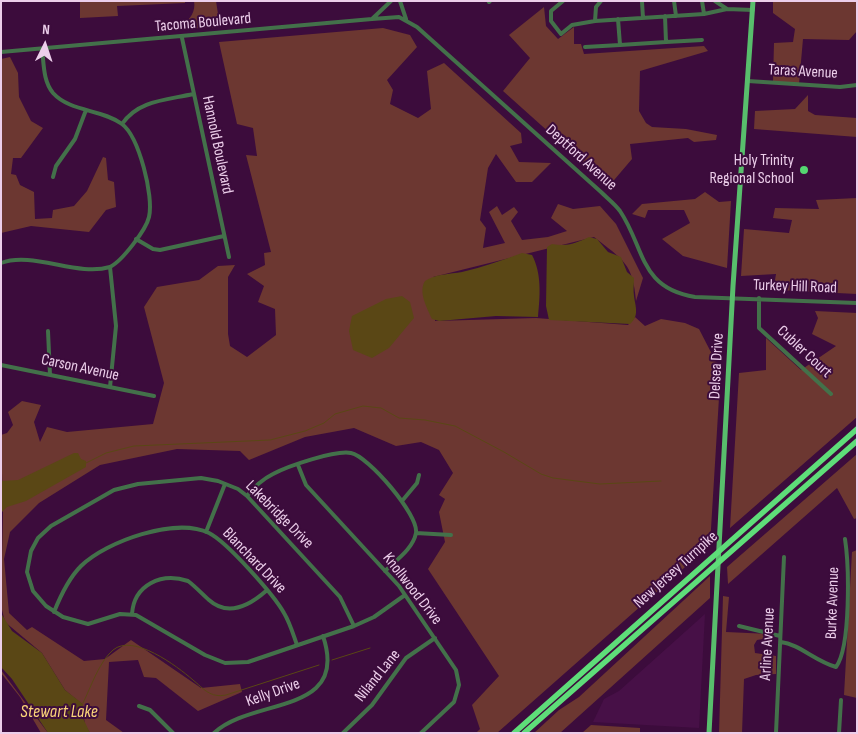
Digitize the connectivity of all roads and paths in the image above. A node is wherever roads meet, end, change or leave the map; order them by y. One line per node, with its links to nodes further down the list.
1 (391, 1): 16 (street)
2 (400, 1): 17 (street)
3 (563, 1): 19 (street)
4 (601, 1): 19 (street)
5 (674, 1): 14 (street)
6 (702, 1): 12 (street)
7 (715, 1): 10 (street)
8 (754, 1): 11 (main road, Delsea Drive)
9 (642, 2): 15 (street)
10 (727, 9): 11 (street); 12 (street)
11 (753, 10): 27 (main road, Delsea Drive)
12 (704, 14): 14 (street)
13 (664, 16): 14 (street); 15 (street); 22 (street)
14 (676, 16)
15 (643, 18): 18 (street)
16 (372, 19): 17 (street); 20 (street, Tacoma Boulevard)
17 (406, 20): 38 (street, Deptford Avenue)
18 (618, 20): 19 (street); 23 (street)
19 (595, 21)
20 (182, 38): 25 (street, Tacoma Boulevard); 29 (street, Hannold Boulevard)
21 (702, 40): 22 (street)
22 (666, 42): 23 (street)
23 (620, 45): 24 (street)
24 (585, 47)
25 (42, 49): 26 (street, Tacoma Boulevard); 30 (street)
26 (1, 52)
27 (748, 81): 28 (street, Taras Avenue); 38 (main road, Delsea Drive)
28 (857, 85)
29 (193, 94): 31 (street); 33 (street, Hannold Boulevard)
30 (86, 110): 31 (street); 32 (street)
31 (122, 124): 34 (street)
32 (53, 177)
33 (224, 236): 34 (street); 35 (street, Hannold Boulevard)
34 (136, 239): 37 (street)
35 (230, 257)
36 (1, 263): 37 (street)
37 (110, 267): 44 (street)
38 (733, 298): 39 (street, Turkey Hill Road); 79 (main road, Delsea Drive)
39 (759, 298): 40 (street, Turkey Hill Road); 45 (street, Cubler Court)
40 (857, 302)
41 (48, 331): 43 (street)
42 (1, 365): 43 (street, Carson Avenue)
43 (50, 375): 44 (street, Carson Avenue)
44 (110, 387): 46 (street, Carson Avenue)
45 (831, 394)
46 (154, 396)
47 (857, 429): 77 (highway, New Jersey Turnpike)
48 (857, 442): 78 (highway, New Jersey Turnpike)
49 (298, 465): 52 (street); 53 (street); 59 (street, Knollwood Drive)
50 (419, 475): 53 (street)
51 (225, 484): 52 (street, Lakebridge Drive); 54 (street); 62 (street, Lakebridge Drive)
52 (247, 496): 64 (street, Lakebridge Drive)
53 (402, 501): 55 (street)
54 (206, 532): 60 (street, Blanchard Drive); 62 (street, Blanchard Drive)
55 (416, 533): 56 (street); 59 (street)
56 (451, 536)
57 (845, 539): 69 (street, Burke Avenue)
58 (784, 557): 67 (street, Arline Avenue)
59 (384, 571): 61 (street, Knollwood Drive)
60 (266, 591): 63 (street); 70 (street, Blanchard Drive)
61 (406, 595): 64 (street); 68 (street, Knollwood Drive)
62 (54, 612): 63 (street, Lakebridge Drive)
63 (132, 614): 70 (street)
64 (354, 626): 66 (street)
65 (739, 626): 67 (street)
66 (322, 636): 70 (street); 74 (street, Kelly Drive)
67 (780, 636): 69 (street, Arline Avenue)
68 (435, 638): 75 (street, Niland Lane); 76 (street, Knollwood Drive)
69 (781, 642): 80 (street, Arline Avenue)
70 (297, 645)
71 (841, 700): 81 (street)
72 (138, 706): 73 (street)
73 (173, 733)
74 (214, 733)
75 (343, 733)
76 (421, 733)
77 (514, 733)
78 (524, 733)
79 (708, 733)
80 (776, 733)
81 (839, 733)

